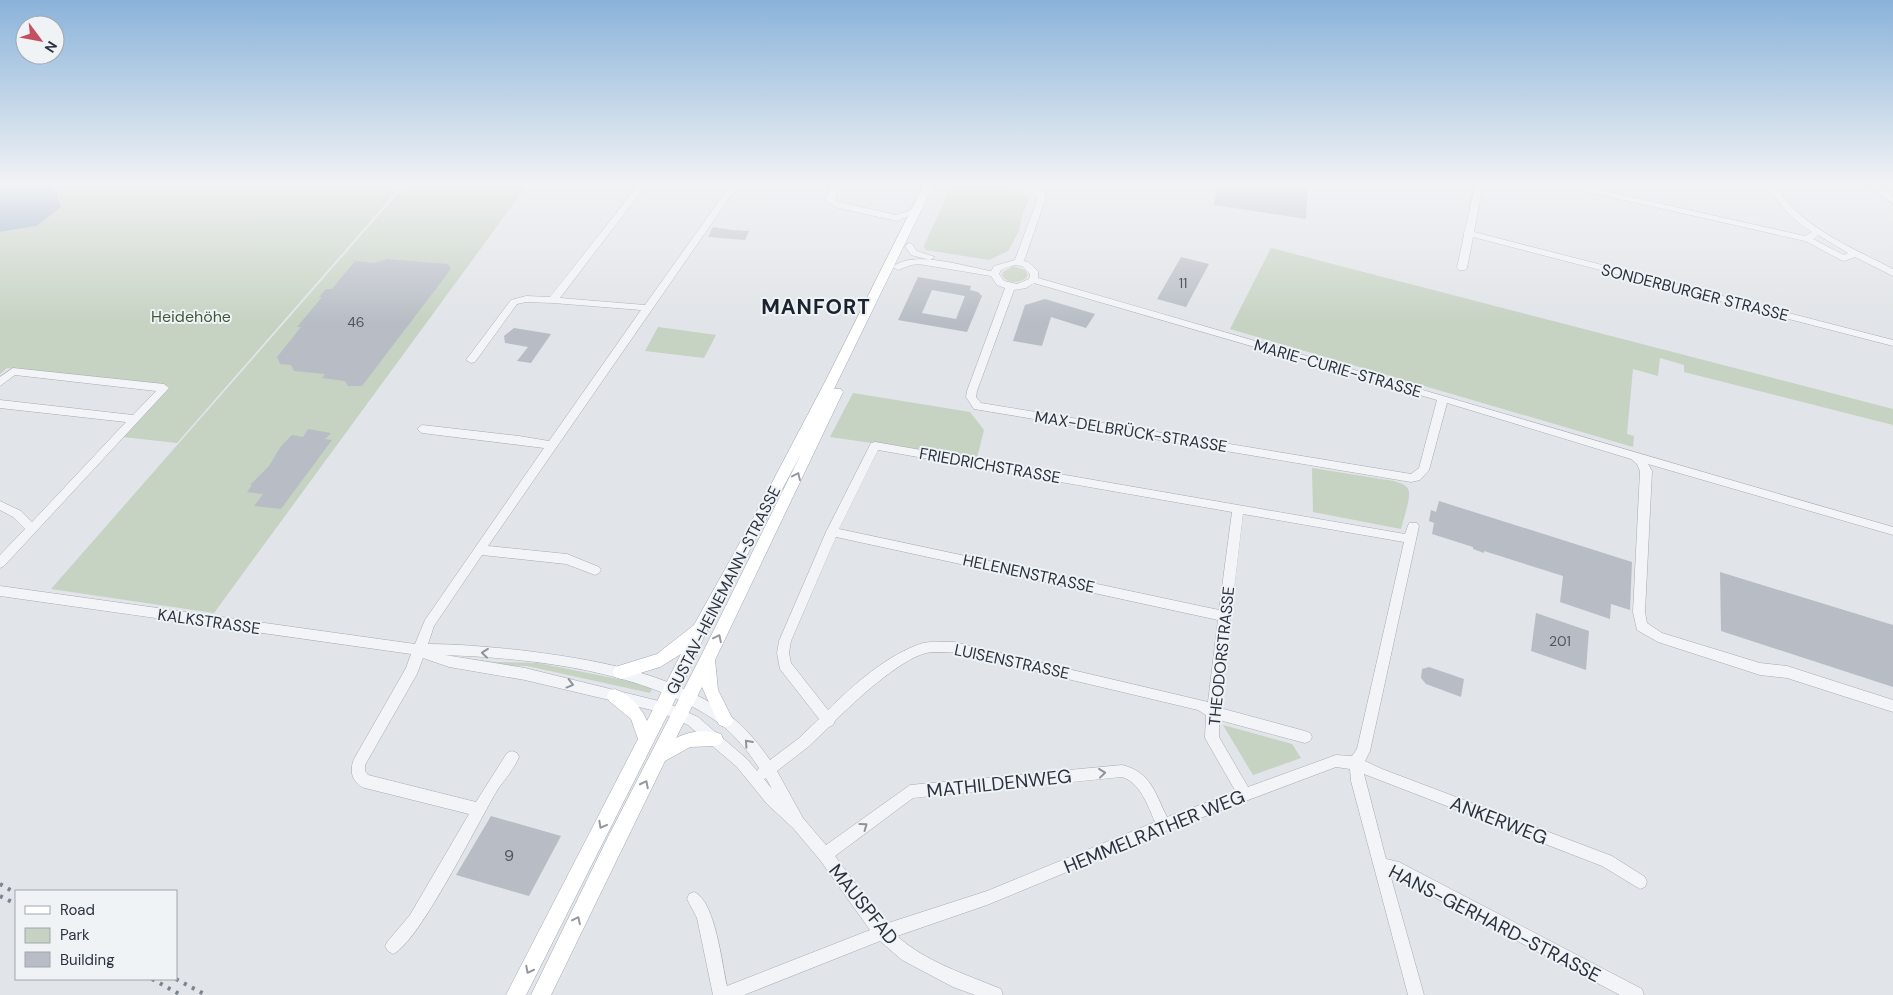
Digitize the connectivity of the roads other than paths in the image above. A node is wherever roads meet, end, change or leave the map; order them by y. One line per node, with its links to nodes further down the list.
1 (607, 230): 19 (street)
2 (703, 230): 20 (street)
3 (906, 230): 40 (main road, GUSTAV-HEINEMANN-STRASSE)
4 (916, 230): 10 (main road, GUSTAV-HEINEMANN-STRASSE)
5 (1030, 230): 12 (street)
6 (1773, 230): 9 (street)
7 (1818, 231): 9 (street); 11 (street)
8 (1467, 233): 14 (street); 21 (street, SONDERBURGER STRASSE)
9 (1807, 238): 11 (street)
10 (908, 246): 13 (main road, GUSTAV-HEINEMANN-STRASSE); 15 (street)
11 (1857, 253): 16 (street)
12 (1019, 262): 15 (street); 17 (street)
13 (898, 267): 15 (street); 42 (main road, GUSTAV-HEINEMANN-STRASSE, one-way to 13)
14 (1462, 268)
15 (995, 271): 18 (street)
16 (1893, 273)
17 (1033, 280): 18 (street); 24 (street, MARIE-CURIE-STRASSE)
18 (1010, 287): 24 (street, MAX-DELBRÜCK-STRASSE)
19 (552, 300): 20 (street); 22 (street)
20 (650, 308): 28 (street)
21 (1893, 343)
22 (471, 360)
23 (0, 383): 26 (street)
24 (1443, 398): 29 (street, MARIE-CURIE-STRASSE)
25 (0, 404): 26 (street)
26 (135, 419): 32 (street)
27 (422, 429): 28 (street)
28 (552, 446): 35 (street)
29 (1638, 458): 33 (street, MARIE-CURIE-STRASSE); 47 (street)
30 (0, 505): 32 (street)
31 (1238, 508): 34 (street, FRIEDRICHSTRASSE); 39 (street, THEODORSTRASSE); 58 (street, FRIEDRICHSTRASSE)
32 (32, 529): 36 (street)
33 (1893, 531)
34 (832, 532): 39 (street, HELENENSTRASSE); 52 (street, FRIEDRICHSTRASSE)
35 (479, 550): 37 (street); 41 (street)
36 (0, 563)
37 (595, 570)
38 (0, 592): 41 (street, KALKSTRASSE)
39 (1225, 616): 49 (street, THEODORSTRASSE)
40 (702, 626): 43 (main road); 44 (main road, GUSTAV-HEINEMANN-STRASSE)
41 (418, 650): 43 (street, KALKSTRASSE, one-way to 41); 45 (street, KALKSTRASSE, one-way to 45); 62 (street)
42 (708, 659): 46 (main road, GUSTAV-HEINEMANN-STRASSE); 51 (main road)
43 (621, 672): 44 (street, KALKSTRASSE)
44 (672, 689): 46 (street, KALKSTRASSE); 48 (main road, GUSTAV-HEINEMANN-STRASSE)
45 (615, 696): 48 (street, KALKSTRASSE); 54 (main road)
46 (689, 697): 50 (main road, GUSTAV-HEINEMANN-STRASSE); 51 (street, MAUSPFAD)
47 (1893, 706)
48 (662, 707): 50 (street, KALKSTRASSE); 54 (main road, GUSTAV-HEINEMANN-STRASSE)
49 (1214, 712): 52 (street, LUISENSTRASSE); 53 (street, LUISENSTRASSE); 61 (street, THEODORSTRASSE)
50 (680, 714): 55 (street, MAUSPFAD); 56 (main road, GUSTAV-HEINEMANN-STRASSE)
51 (725, 720): 59 (street, MAUSPFAD, one-way to 51)
52 (828, 721): 59 (street, LUISENSTRASSE)
53 (1305, 737)
54 (646, 739): 71 (main road, GUSTAV-HEINEMANN-STRASSE, one-way to 71)
55 (715, 739): 56 (main road); 60 (street, MAUSPFAD)
56 (660, 754): 72 (main road, GUSTAV-HEINEMANN-STRASSE, one-way to 56)
57 (512, 757): 62 (street)
58 (1356, 763): 61 (street, HEMMELRATHER WEG); 66 (street); 67 (street, ANKERWEG)
59 (768, 769): 60 (street, LUISENSTRASSE); 63 (street, MAUSPFAD)
60 (755, 778): 63 (street, MAUSPFAD)
61 (1245, 795): 64 (street, HEMMELRATHER WEG)
62 (480, 810): 70 (street)
63 (798, 823): 65 (street, MAUSPFAD)
64 (1164, 826): 65 (street, MATHILDENWEG, one-way to 64); 69 (street, HEMMELRATHER WEG)
65 (825, 855): 69 (street, MAUSPFAD)
66 (1380, 866): 75 (street); 76 (street, HANS-GERHARD-STRASSE)
67 (1640, 882)
68 (694, 900): 73 (street, HEMMELRATHER WEG)
69 (882, 934): 73 (street, HEMMELRATHER WEG); 74 (street, MAUSPFAD)
70 (392, 946)
71 (516, 995)
72 (541, 995)
73 (723, 995)
74 (996, 995)
75 (1416, 995)
76 (1636, 995)

